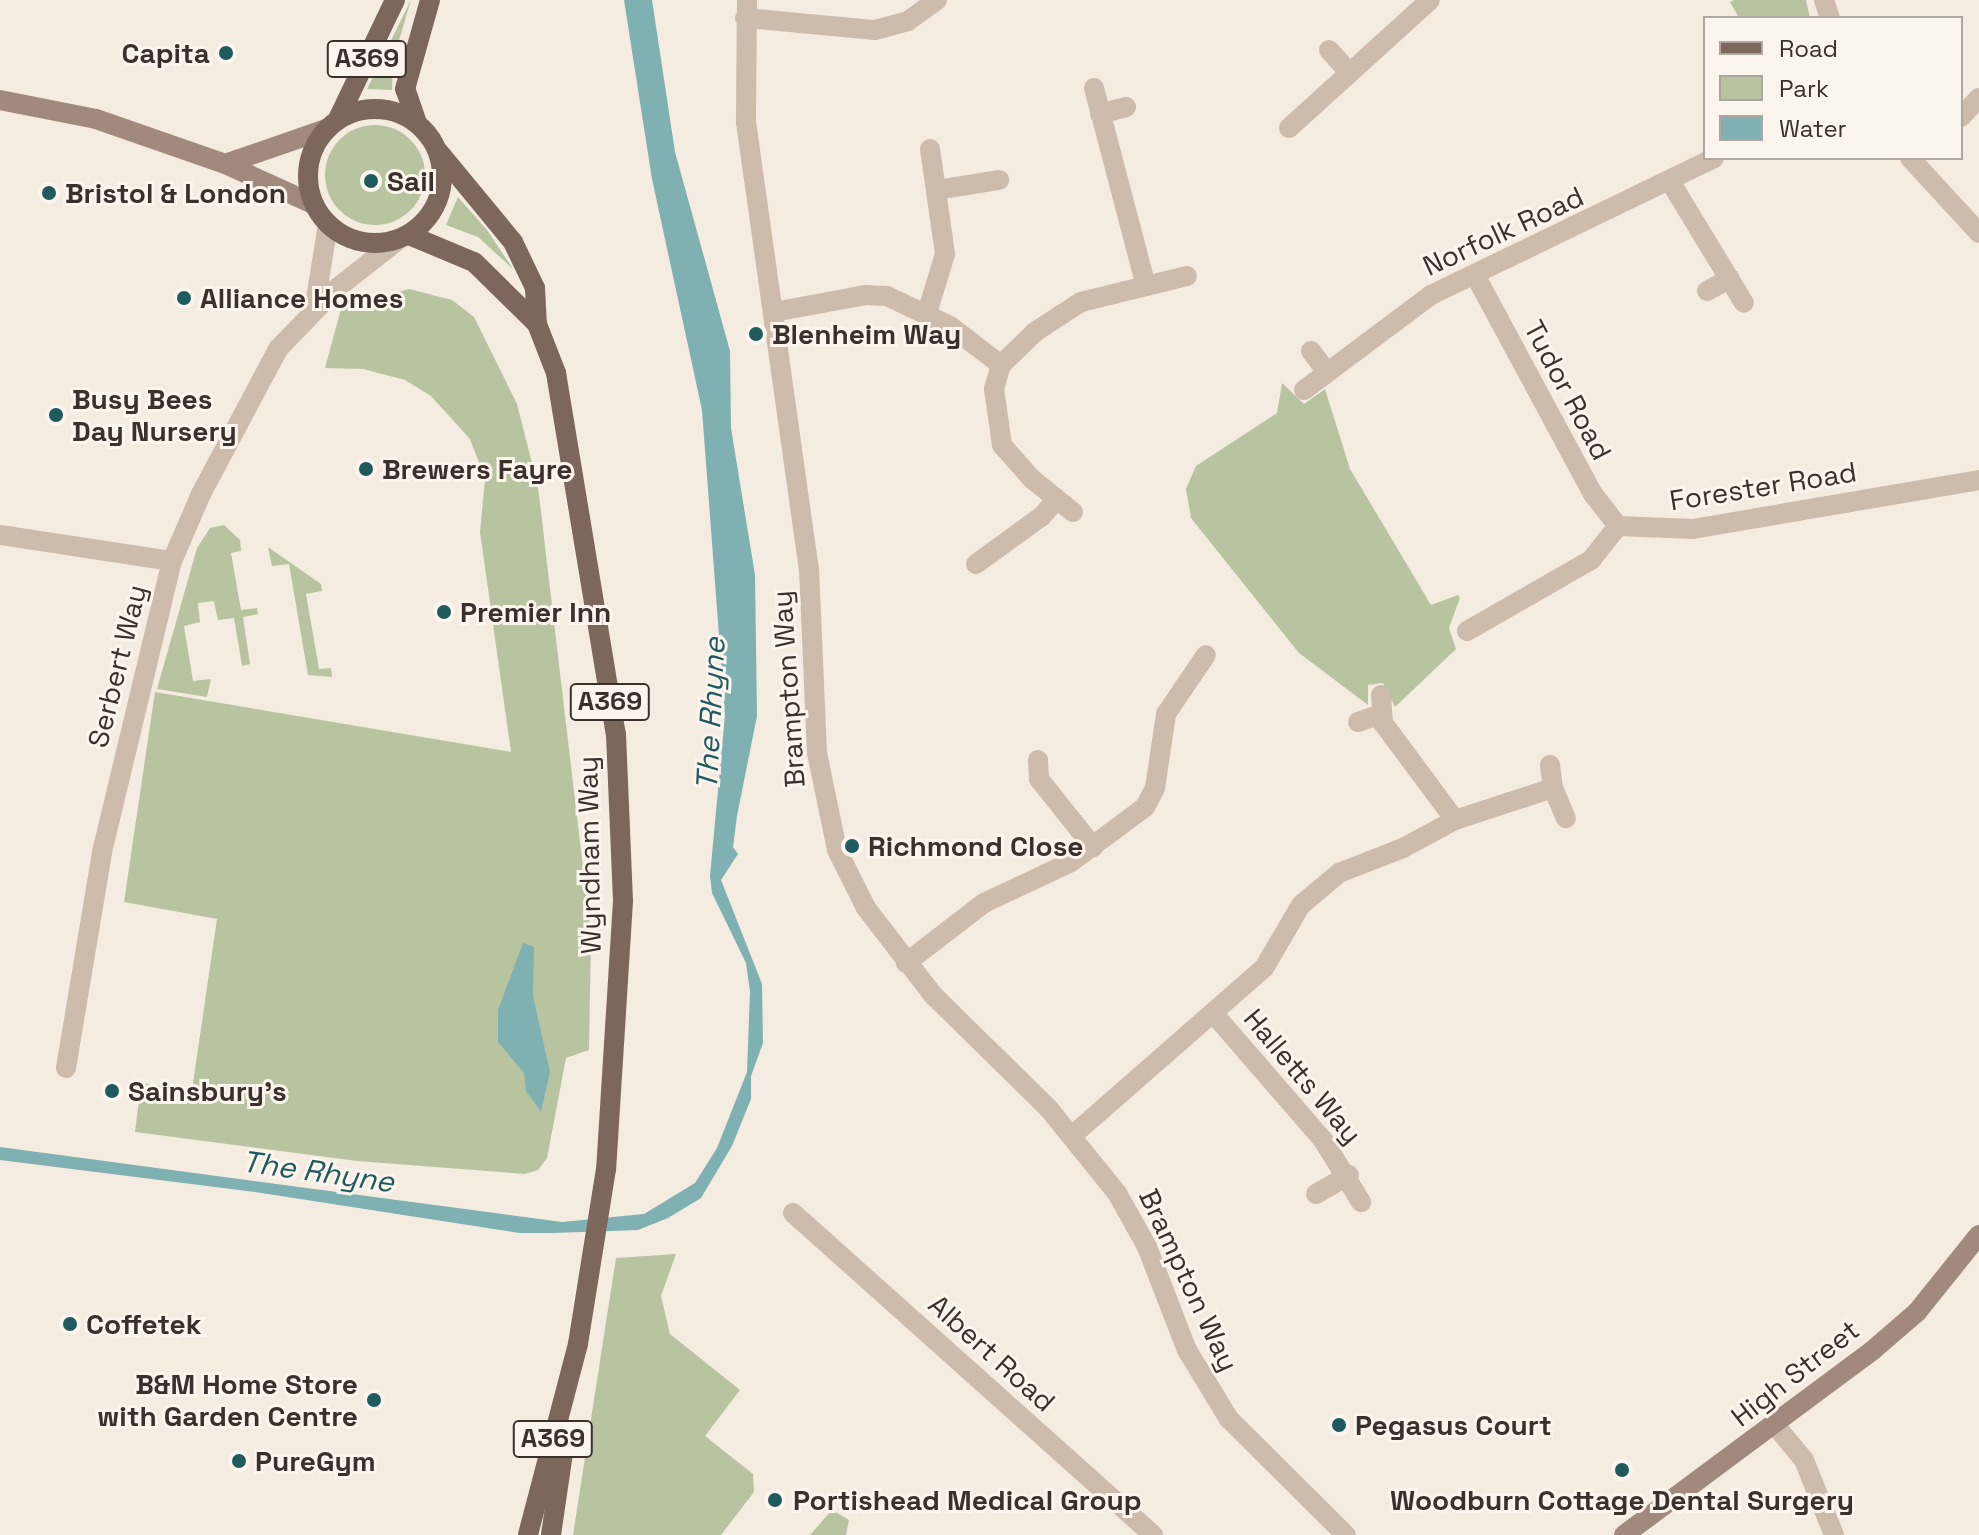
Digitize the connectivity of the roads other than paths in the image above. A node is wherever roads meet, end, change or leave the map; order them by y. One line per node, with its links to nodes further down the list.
1 (395, 0): 15 (main road, A369)
2 (430, 0): 14 (main road, A369)
3 (937, 0): 5 (street)
4 (1430, 0): 7 (street)
5 (746, 9): 36 (street, Brampton Way)
6 (1329, 50): 7 (street)
7 (1349, 72): 16 (street)
8 (1094, 88): 12 (street)
9 (1979, 98): 13 (street)
10 (0, 100): 21 (main road)
11 (1126, 107): 12 (street)
12 (1100, 114): 32 (street)
13 (1963, 115)
14 (417, 123): 15 (main road, A369); 18 (main road, A369)
15 (332, 124): 21 (main road); 25 (main road, A369)
16 (1289, 128)
17 (930, 149): 24 (street)
18 (438, 151): 28 (main road); 38 (main road, Wyndham Way / A369)
19 (1711, 160): 23 (street, Norfolk Road)
20 (1915, 160): 27 (street)
21 (225, 164): 25 (main road)
22 (999, 180): 24 (street)
23 (1671, 183): 29 (street, Norfolk Road); 31 (street)
24 (937, 190): 37 (street)
25 (313, 204): 26 (main road)
26 (328, 225): 28 (main road, A369); 35 (street)
27 (1979, 233)
28 (403, 238): 35 (street, Serbert Way); 38 (main road, Wyndham Way / A369)
29 (1475, 275): 41 (street, Norfolk Road); 44 (street, Tudor Road)
30 (1187, 276): 32 (street)
31 (1730, 278): 33 (street); 34 (street)
32 (1145, 283): 40 (street)
33 (1707, 291)
34 (1744, 303)
35 (314, 311): 46 (street, Serbert Way)
36 (774, 312): 37 (street); 59 (street, Brampton Way)
37 (927, 313): 40 (street)
38 (537, 324): 68 (main road, Wyndham Way / A369)
39 (1311, 351): 41 (street)
40 (1001, 365): 47 (street)
41 (1327, 372): 42 (street, Norfolk Road)
42 (1304, 390)
43 (1979, 480): 44 (street, Forester Road)
44 (1618, 526): 49 (street)
45 (0, 535): 46 (street)
46 (172, 561): 61 (street, Serbert Way)
47 (976, 564)
48 (1478, 600): 49 (street)
49 (1490, 618): 50 (street)
50 (1467, 631)
51 (1206, 655): 58 (street)
52 (1358, 722): 57 (street)
53 (1038, 760): 58 (street)
54 (1550, 765): 55 (street)
55 (1553, 788): 56 (street); 57 (street, Halletts Way)
56 (1566, 818)
57 (1455, 820): 60 (street, Halletts Way)
58 (1093, 847): 59 (street)
59 (906, 963): 62 (street, Brampton Way)
60 (1213, 1013): 62 (street, Halletts Way); 63 (street, Halletts Way)
61 (66, 1068)
62 (1073, 1135): 73 (street, Brampton Way)
63 (1349, 1175): 64 (street, Halletts Way); 65 (street, Halletts Way)
64 (1316, 1194)
65 (1361, 1202)
66 (793, 1213): 72 (street, Albert Road)
67 (1979, 1235): 69 (main road, High Street)
68 (578, 1344): 70 (main road, Wyndham Way / A369); 71 (main road, Wyndham Way / A369)
69 (1775, 1425): 74 (main road, High Street); 75 (street)
70 (528, 1535)
71 (551, 1535)
72 (1153, 1535)
73 (1346, 1535)
74 (1624, 1535)
75 (1834, 1535)

